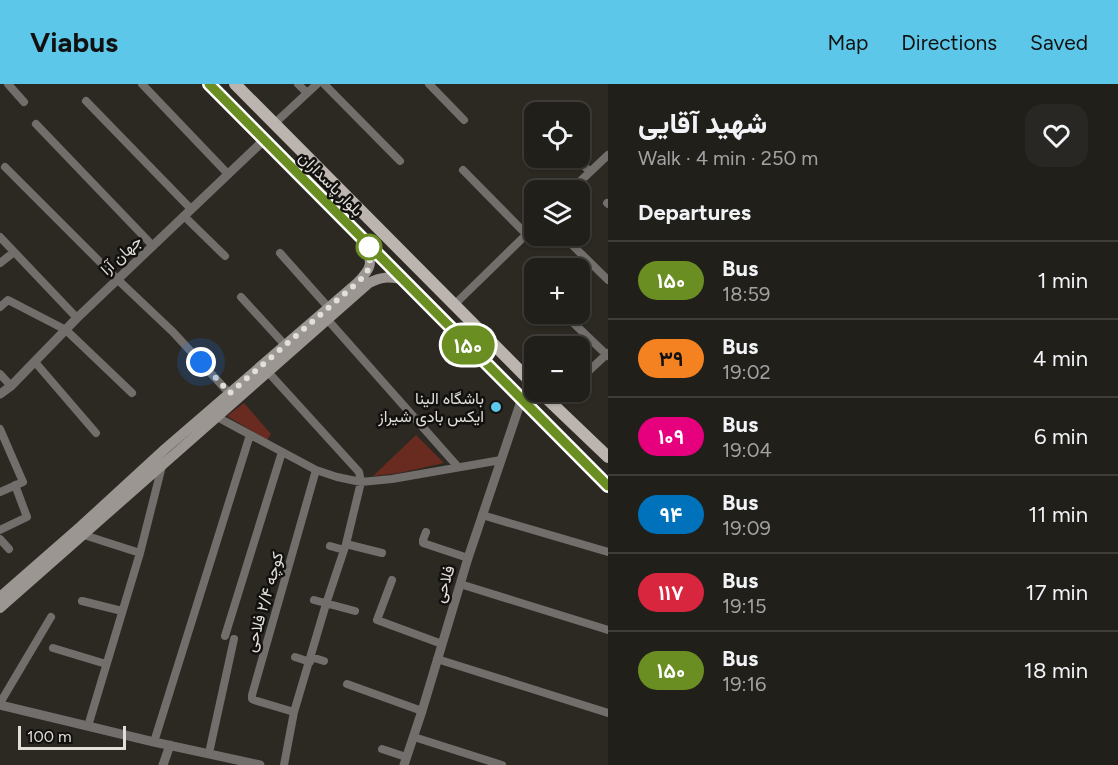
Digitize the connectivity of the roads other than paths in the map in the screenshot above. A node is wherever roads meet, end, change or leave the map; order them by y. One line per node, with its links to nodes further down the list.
1 (8, 84): 11 (street)
2 (142, 84): 22 (street)
3 (209, 84): 15 (main road, بلوار پاسداران)
4 (235, 84): 13 (main road, بلوار پاسداران)
5 (298, 84): 9 (street)
6 (316, 84): 9 (street)
7 (324, 84): 17 (street)
8 (429, 84): 12 (street)
9 (307, 93): 13 (street)
10 (86, 101): 24 (street)
11 (24, 102)
12 (464, 120)
13 (275, 123): 40 (main road, بلوار پاسداران)
14 (36, 124): 29 (street)
15 (264, 140): 22 (street, جهان آرا); 28 (main road, بلوار پاسداران)
16 (608, 155): 21 (street)
17 (400, 161)
18 (5, 166): 36 (street)
19 (586, 168): 21 (street)
20 (464, 170): 25 (street)
21 (590, 172): 23 (street)
22 (227, 173): 24 (street, جهان آرا)
23 (582, 180)
24 (188, 213): 29 (street, جهان آرا); 33 (street)
25 (524, 232)
26 (524, 236): 40 (street)
27 (0, 237): 31 (street)
28 (364, 241): 35 (main road); 37 (main road, بلوار پاسداران)
29 (153, 246): 36 (street, جهان آرا)
30 (573, 246): 38 (street)
31 (14, 252): 34 (street); 43 (street)
32 (280, 253): 42 (street)
33 (225, 256)
34 (0, 264)
35 (371, 276): 37 (main road); 42 (main road)
36 (117, 279): 43 (street, جهان آرا); 55 (street)
37 (402, 279): 57 (main road, بلوار پاسداران)
38 (608, 280)
39 (241, 297): 46 (street)
40 (454, 305): 52 (main road, بلوار پاسداران)
41 (0, 307): 45 (street)
42 (330, 313): 46 (main road); 50 (main road); 70 (street)
43 (77, 318): 45 (street, جهان آرا)
44 (574, 324): 47 (street)
45 (66, 330): 48 (street, جهان آرا); 54 (street)
46 (285, 345): 55 (main road)
47 (607, 355): 49 (street)
48 (35, 362): 53 (street, جهان آرا); 64 (street)
49 (590, 370)
50 (268, 372): 62 (main road); 72 (street)
51 (0, 374): 53 (street)
52 (524, 375)
53 (11, 386): 56 (street, جهان آرا)
54 (132, 393)
55 (230, 393): 88 (main road)
56 (0, 394)
57 (519, 395): 60 (main road, بلوار پاسداران); 61 (street, فلاحی)
58 (554, 402): 59 (street)
59 (552, 404): 67 (main road)
60 (536, 413): 61 (street); 74 (main road, بلوار پاسداران)
61 (517, 414): 68 (street, فلاحی)
62 (217, 417): 65 (street); 69 (main road)
63 (0, 429): 73 (street)
64 (96, 433)
65 (250, 435): 66 (street); 116 (street)
66 (282, 452): 71 (street); 100 (street)
67 (608, 457)
68 (501, 460): 70 (street); 76 (street, فلاحی)
69 (162, 466): 79 (main road); 85 (street)
70 (458, 466): 72 (street)
71 (316, 470): 72 (street); 112 (street, کوچه ۲/۴ فلاحی)
72 (361, 482): 82 (street)
73 (15, 485): 75 (street); 77 (street)
74 (608, 486)
75 (0, 492)
76 (482, 515): 84 (street); 87 (street, فلاحی)
77 (0, 530)
78 (426, 532): 87 (street)
79 (84, 534): 85 (street); 88 (main road)
80 (0, 539): 83 (street)
81 (330, 546): 82 (street)
82 (345, 547): 86 (street); 94 (street)
83 (9, 549)
84 (608, 552)
85 (140, 553): 96 (street)
86 (382, 553)
87 (468, 558): 90 (street, فلاحی)
88 (34, 573): 91 (main road); 95 (main road)
89 (392, 580): 102 (street)
90 (460, 584): 99 (street); 102 (street, فلاحی)
91 (0, 597)
92 (314, 600): 94 (street)
93 (82, 601): 96 (street)
94 (326, 604): 97 (street); 105 (street)
95 (0, 608)
96 (122, 611): 108 (street)
97 (355, 611)
98 (51, 617): 110 (street)
99 (608, 630)
100 (225, 636)
101 (234, 639): 119 (street)
102 (442, 644): 106 (street, فلاحی)
103 (53, 648): 108 (street)
104 (295, 657): 105 (street)
105 (310, 659): 107 (street); 112 (street)
106 (437, 659): 111 (street, فلاحی); 113 (street)
107 (324, 661)
108 (106, 664): 114 (street)
109 (347, 684): 111 (street)
110 (0, 704): 114 (street)
111 (422, 711): 115 (street, فلاحی)
112 (294, 712): 123 (street)
113 (608, 713)
114 (88, 726): 116 (street)
115 (414, 737): 120 (street, فلاحی); 124 (street)
116 (154, 742): 117 (street)
117 (170, 745): 119 (street); 121 (street)
118 (382, 749): 120 (street)
119 (209, 753): 122 (street)
120 (405, 761)
121 (163, 765)
122 (260, 765)
123 (284, 765)
124 (502, 765)

